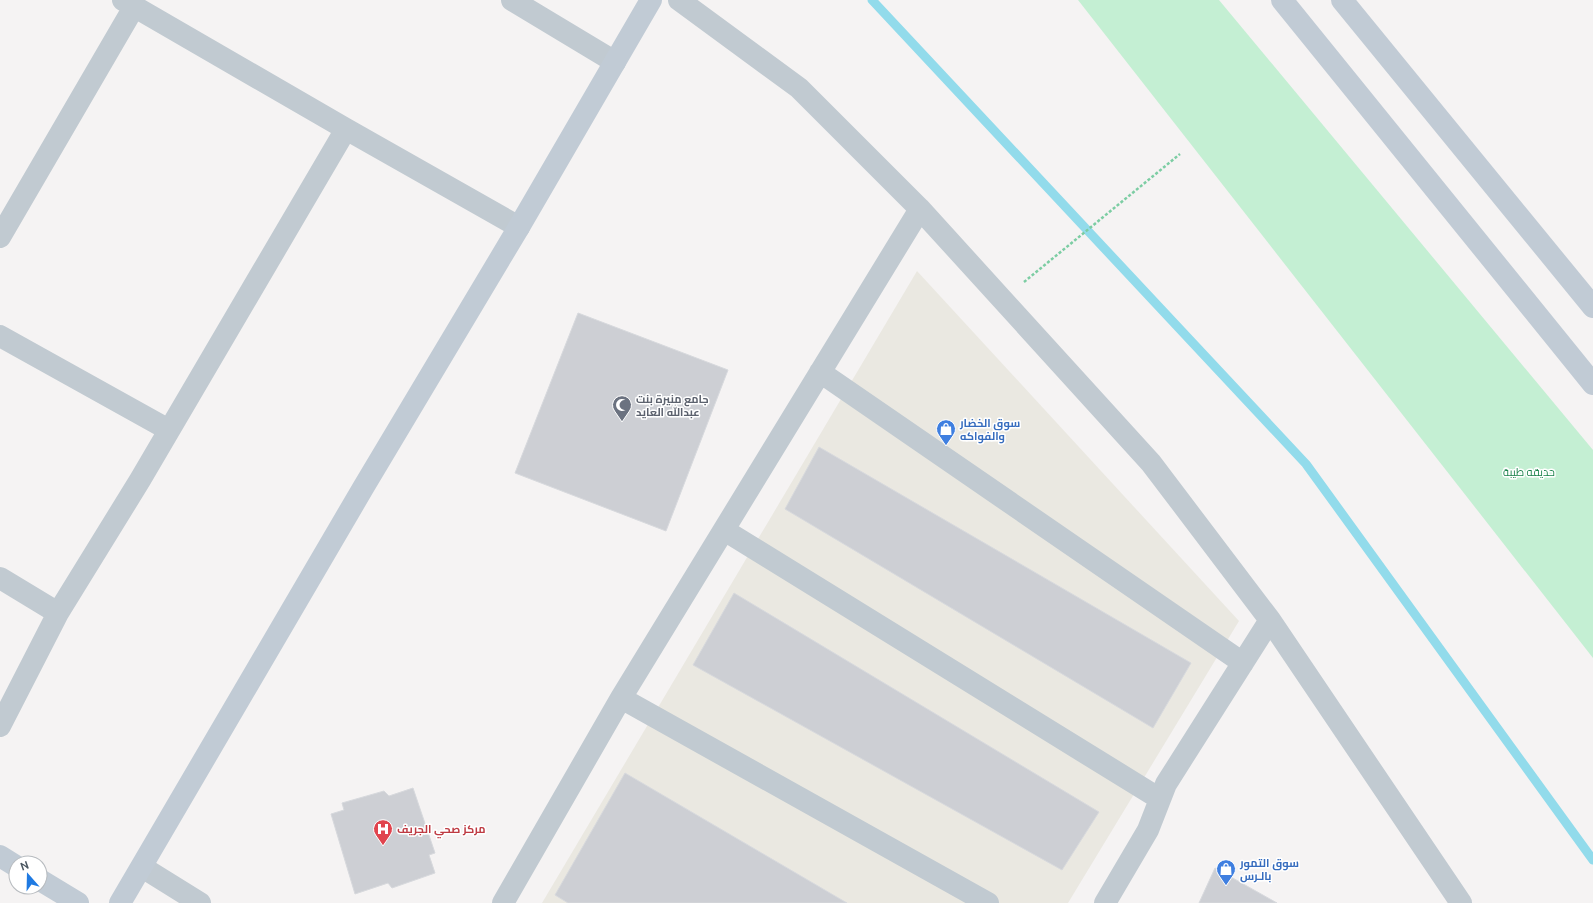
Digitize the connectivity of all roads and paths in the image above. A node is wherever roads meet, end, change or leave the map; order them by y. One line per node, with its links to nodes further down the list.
1 (512, 0): 7 (street)
2 (651, 0): 7 (street)
3 (680, 0): 10 (street)
4 (1282, 0): 17 (street)
5 (1342, 0): 14 (street)
6 (128, 3): 8 (street); 12 (street)
7 (615, 62): 11 (street)
8 (346, 129): 11 (street); 18 (street)
9 (1180, 154): 13 (path)
10 (920, 209): 16 (street); 22 (street)
11 (519, 227): 27 (street)
12 (0, 237)
13 (1024, 282)
14 (1593, 307)
15 (0, 336): 18 (street)
16 (820, 372): 19 (street); 23 (street)
17 (1593, 384)
18 (169, 430): 21 (street)
19 (724, 530): 24 (street); 26 (street)
20 (0, 578): 21 (street)
21 (58, 613): 25 (street)
22 (1270, 620): 23 (street); 35 (street)
23 (1243, 663): 26 (street)
24 (621, 698): 32 (street); 33 (street)
25 (0, 726)
26 (1160, 799): 34 (street)
27 (142, 867): 30 (street); 31 (street)
28 (48, 885): 29 (street)
29 (78, 903)
30 (120, 903)
31 (200, 903)
32 (503, 903)
33 (988, 903)
34 (1105, 903)
35 (1461, 903)

